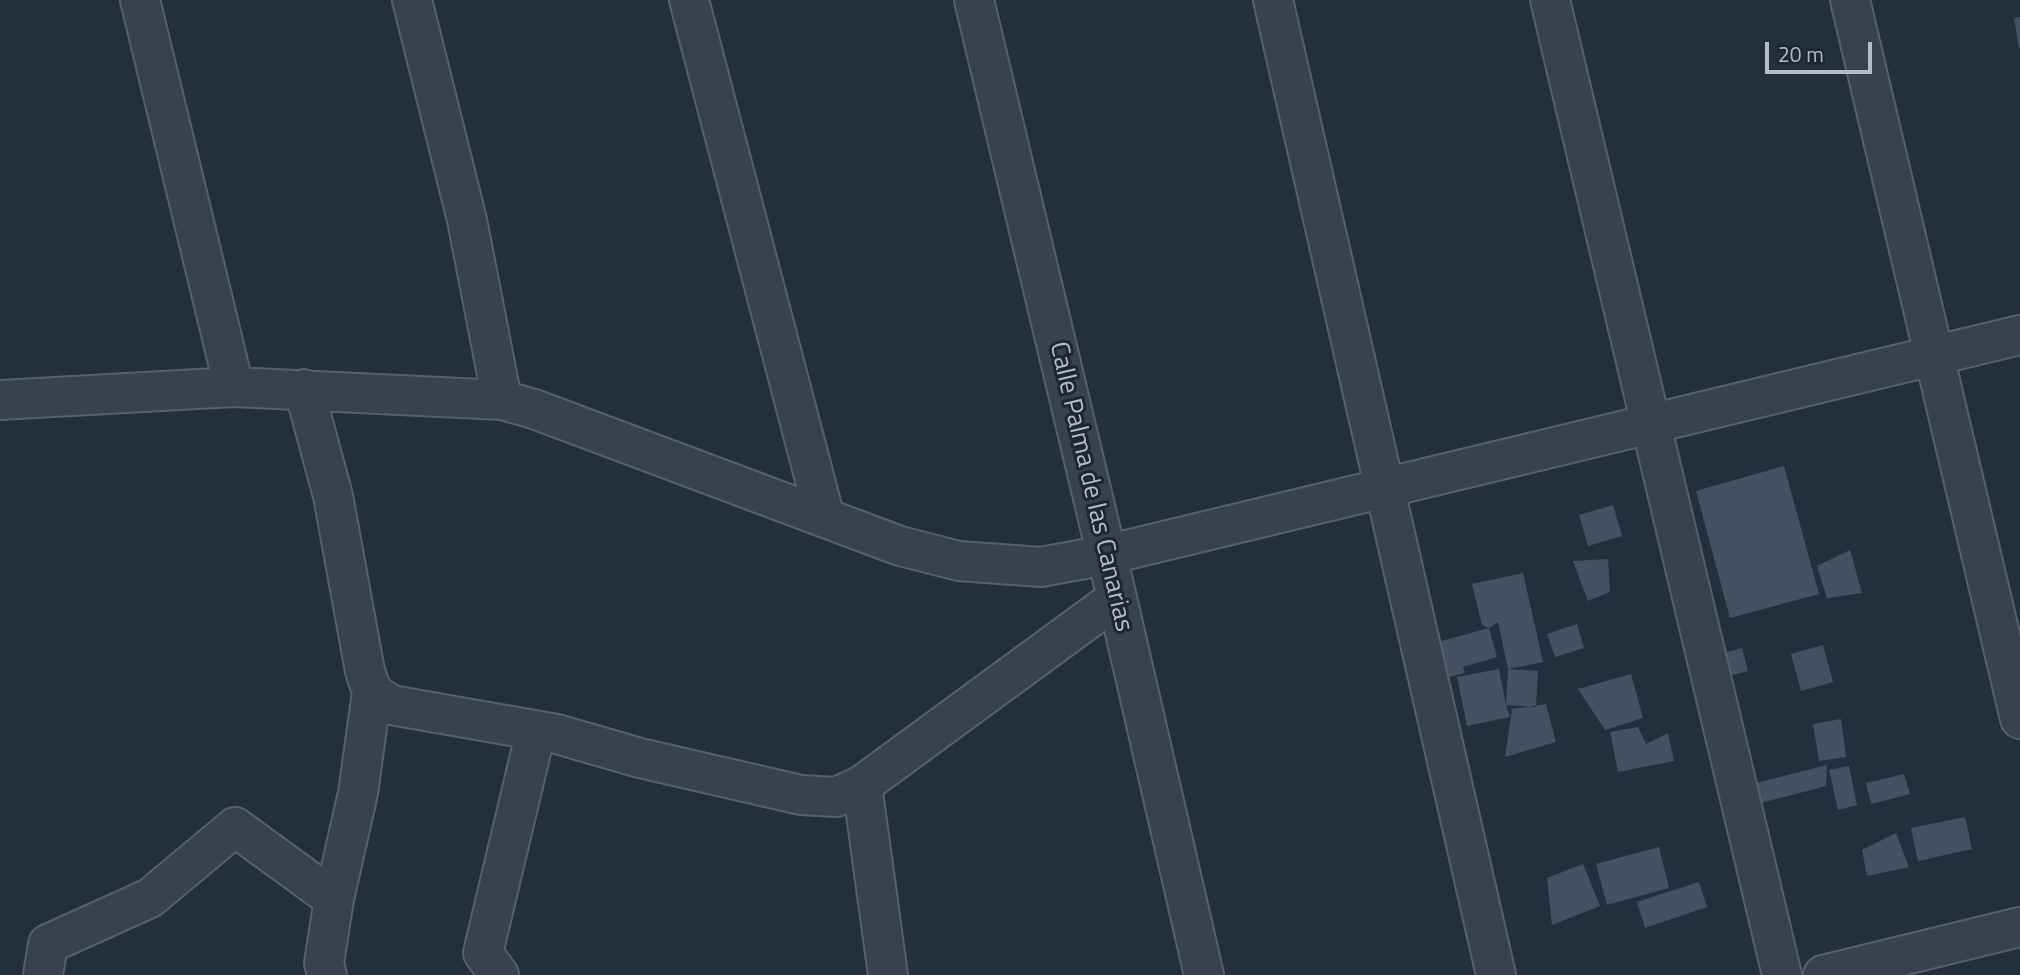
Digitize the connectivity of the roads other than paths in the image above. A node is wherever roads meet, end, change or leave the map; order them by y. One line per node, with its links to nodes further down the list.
1 (140, 0): 10 (street)
2 (412, 0): 13 (street)
3 (689, 0): 16 (street)
4 (974, 0): 17 (street, Calle Palma de las Canarias)
5 (1273, 0): 15 (street)
6 (1550, 0): 14 (street)
7 (1850, 0): 9 (street)
8 (2020, 335): 9 (street)
9 (1934, 356): 14 (street); 20 (street)
10 (234, 387): 11 (street); 12 (street)
11 (304, 389): 13 (street); 19 (street)
12 (0, 400)
13 (502, 400): 16 (street)
14 (1651, 424): 15 (street); 31 (street)
15 (1385, 488): 17 (street); 30 (street)
16 (825, 518): 17 (street)
17 (1107, 555): 18 (street, Calle Palma de las Canarias)
18 (1117, 598): 22 (street); 29 (street, Calle Palma de las Canarias)
19 (372, 692): 21 (street); 23 (street)
20 (2020, 719)
21 (536, 731): 22 (street); 27 (street)
22 (862, 785): 28 (street)
23 (334, 899): 25 (street); 26 (street)
24 (2020, 927): 32 (street)
25 (43, 975)
26 (327, 975)
27 (499, 975)
28 (888, 975)
29 (1203, 975)
30 (1496, 975)
31 (1782, 975)
32 (1823, 975)

